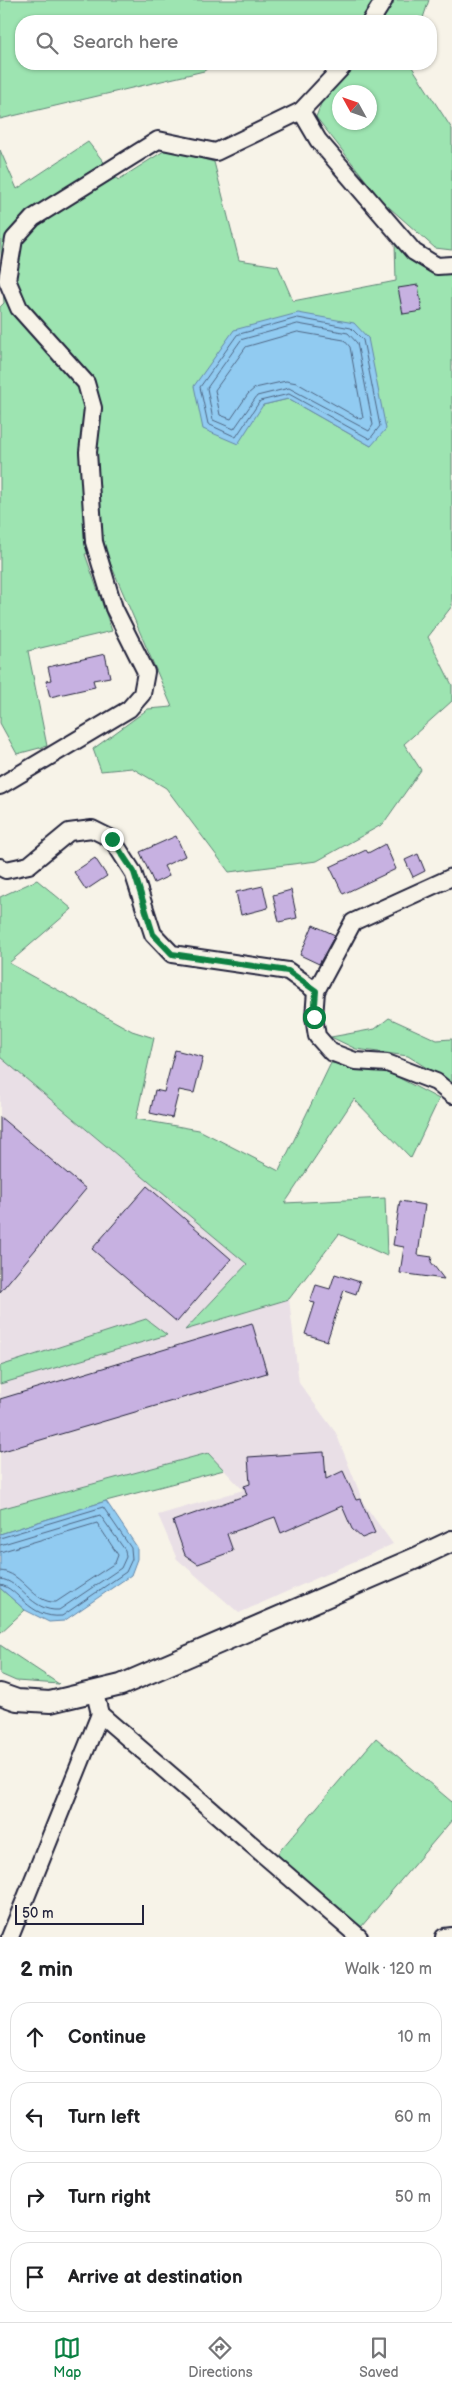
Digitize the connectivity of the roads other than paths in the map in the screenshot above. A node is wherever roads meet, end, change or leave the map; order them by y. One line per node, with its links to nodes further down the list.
1 (384, 0): 2 (street)
2 (375, 15)
3 (340, 70): 4 (street)
4 (301, 112): 5 (street); 6 (street)
5 (452, 265)
6 (0, 786)
7 (0, 867): 9 (street)
8 (452, 877): 9 (street)
9 (316, 991): 10 (street)
10 (452, 1095)
11 (452, 1541): 12 (street)
12 (95, 1693): 13 (street); 14 (street)
13 (0, 1694)
14 (100, 1714): 16 (street); 17 (street)
15 (452, 1936): 18 (street)
16 (10, 1937)
17 (359, 1937)
18 (444, 1937)

